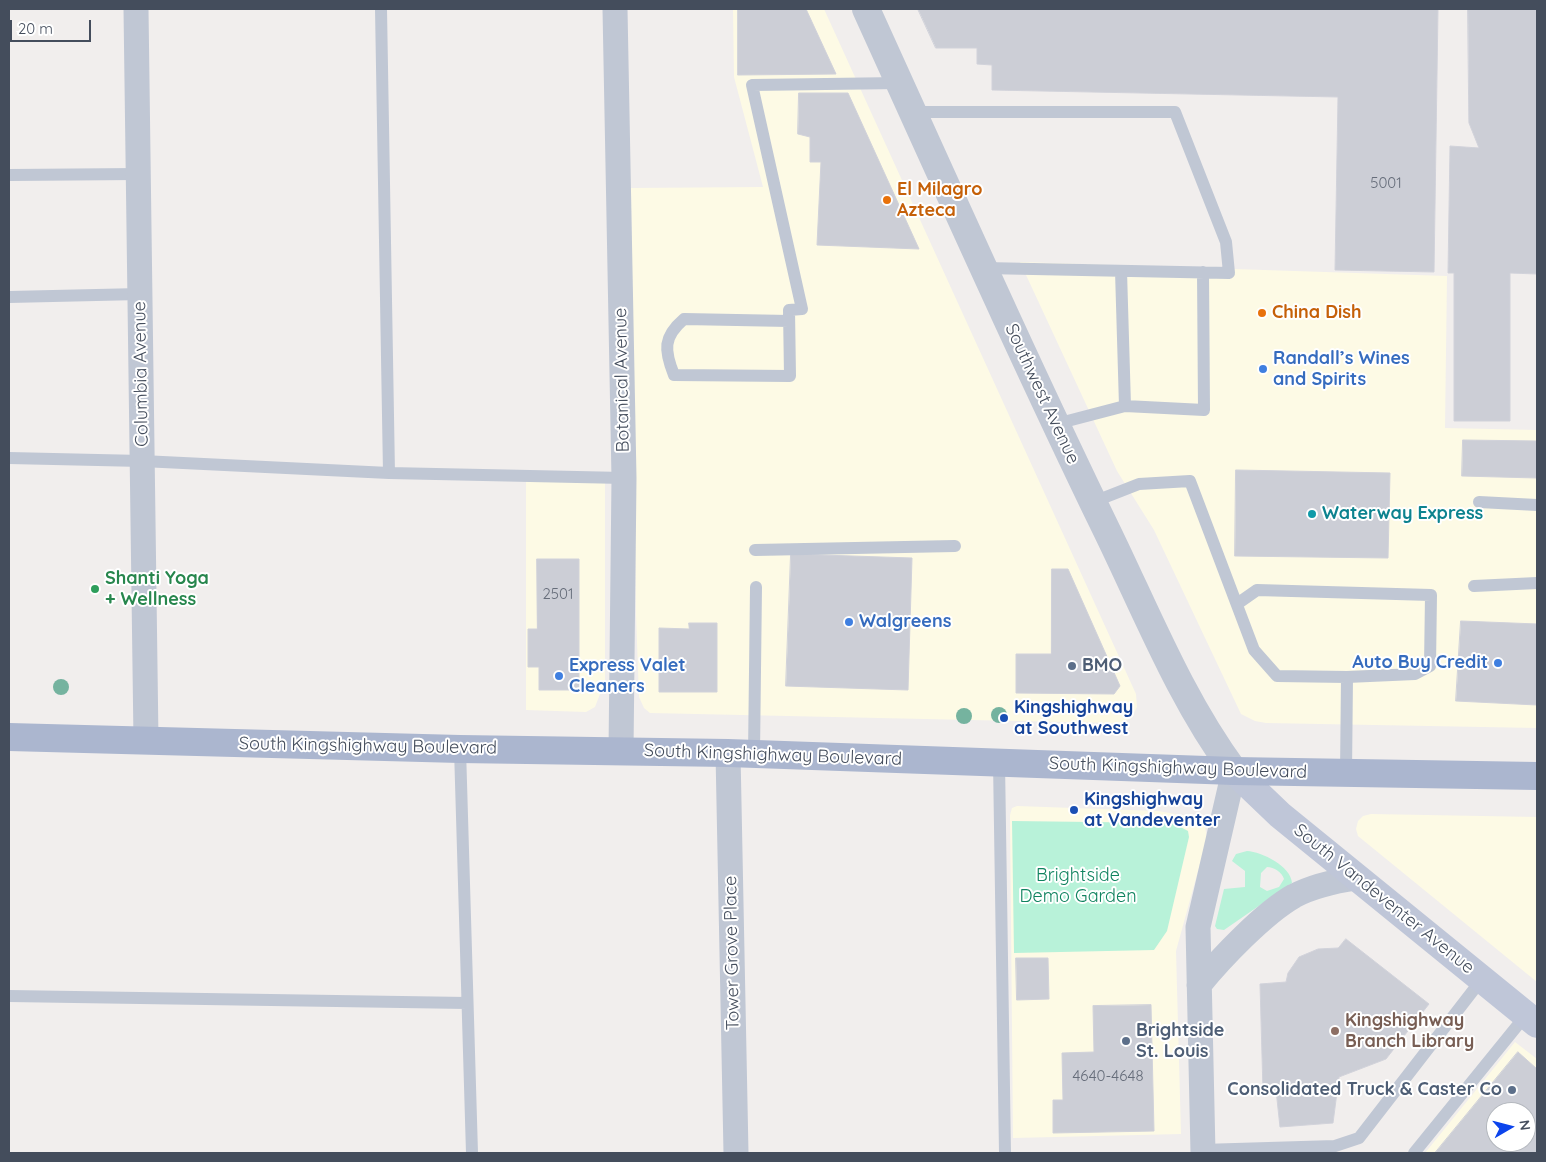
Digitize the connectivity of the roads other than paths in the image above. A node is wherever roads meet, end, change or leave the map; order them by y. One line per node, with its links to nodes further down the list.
1 (136, 9): 7 (street, Columbia Avenue)
2 (381, 9): 19 (lane)
3 (615, 9): 20 (street, Botanical Avenue)
4 (866, 9): 5 (street, Southwest Avenue)
5 (900, 83): 6 (street, Southwest Avenue); 14 (lane)
6 (913, 112): 9 (street, Southwest Avenue); 11 (lane)
7 (138, 174): 8 (lane); 12 (street, Columbia Avenue)
8 (9, 175)
9 (984, 268): 10 (lane); 16 (street, Southwest Avenue)
10 (1121, 271): 11 (lane); 15 (lane)
11 (1203, 272): 15 (lane)
12 (140, 294): 13 (lane); 18 (street, Columbia Avenue)
13 (9, 298)
14 (789, 321): 14 (lane)
15 (1125, 406): 16 (lane)
16 (1056, 424): 21 (street, Southwest Avenue)
17 (9, 458): 18 (lane)
18 (142, 461): 19 (lane); 32 (street, Columbia Avenue)
19 (388, 473): 20 (lane)
20 (624, 478): 34 (street, Botanical Avenue)
21 (1093, 502): 29 (lane); 37 (street, Southwest Avenue)
22 (1479, 502): 23 (lane)
23 (1537, 505)
24 (955, 546): 25 (lane)
25 (755, 550)
26 (1537, 583): 27 (lane)
27 (1474, 586)
28 (756, 587): 35 (lane)
29 (1237, 604): 30 (lane); 30 (lane)
30 (1347, 677): 38 (lane)
31 (9, 738): 32 (main road, South Kingshighway Boulevard)
32 (146, 740): 33 (main road, South Kingshighway Boulevard)
33 (460, 749): 34 (main road, South Kingshighway Boulevard); 44 (lane)
34 (621, 751): 35 (main road, South Kingshighway Boulevard)
35 (741, 754): 36 (main road, South Kingshighway Boulevard); 48 (street, Tower Grove Place)
36 (999, 762): 37 (main road, South Kingshighway Boulevard); 49 (lane)
37 (1234, 771): 38 (main road, South Kingshighway Boulevard); 40 (main road, South Vandeventer Avenue); 42 (street)
38 (1346, 773): 39 (main road, South Kingshighway Boulevard)
39 (1537, 776)
40 (1356, 878): 41 (main road, South Vandeventer Avenue); 42 (street)
41 (1482, 979): 45 (main road, South Vandeventer Avenue); 46 (lane)
42 (1199, 986): 46 (street)
43 (9, 996): 44 (lane)
44 (468, 1002): 47 (lane)
45 (1532, 1019): 50 (lane)
46 (1203, 1151)
47 (472, 1153)
48 (736, 1153)
49 (1005, 1153)
50 (1414, 1153)

